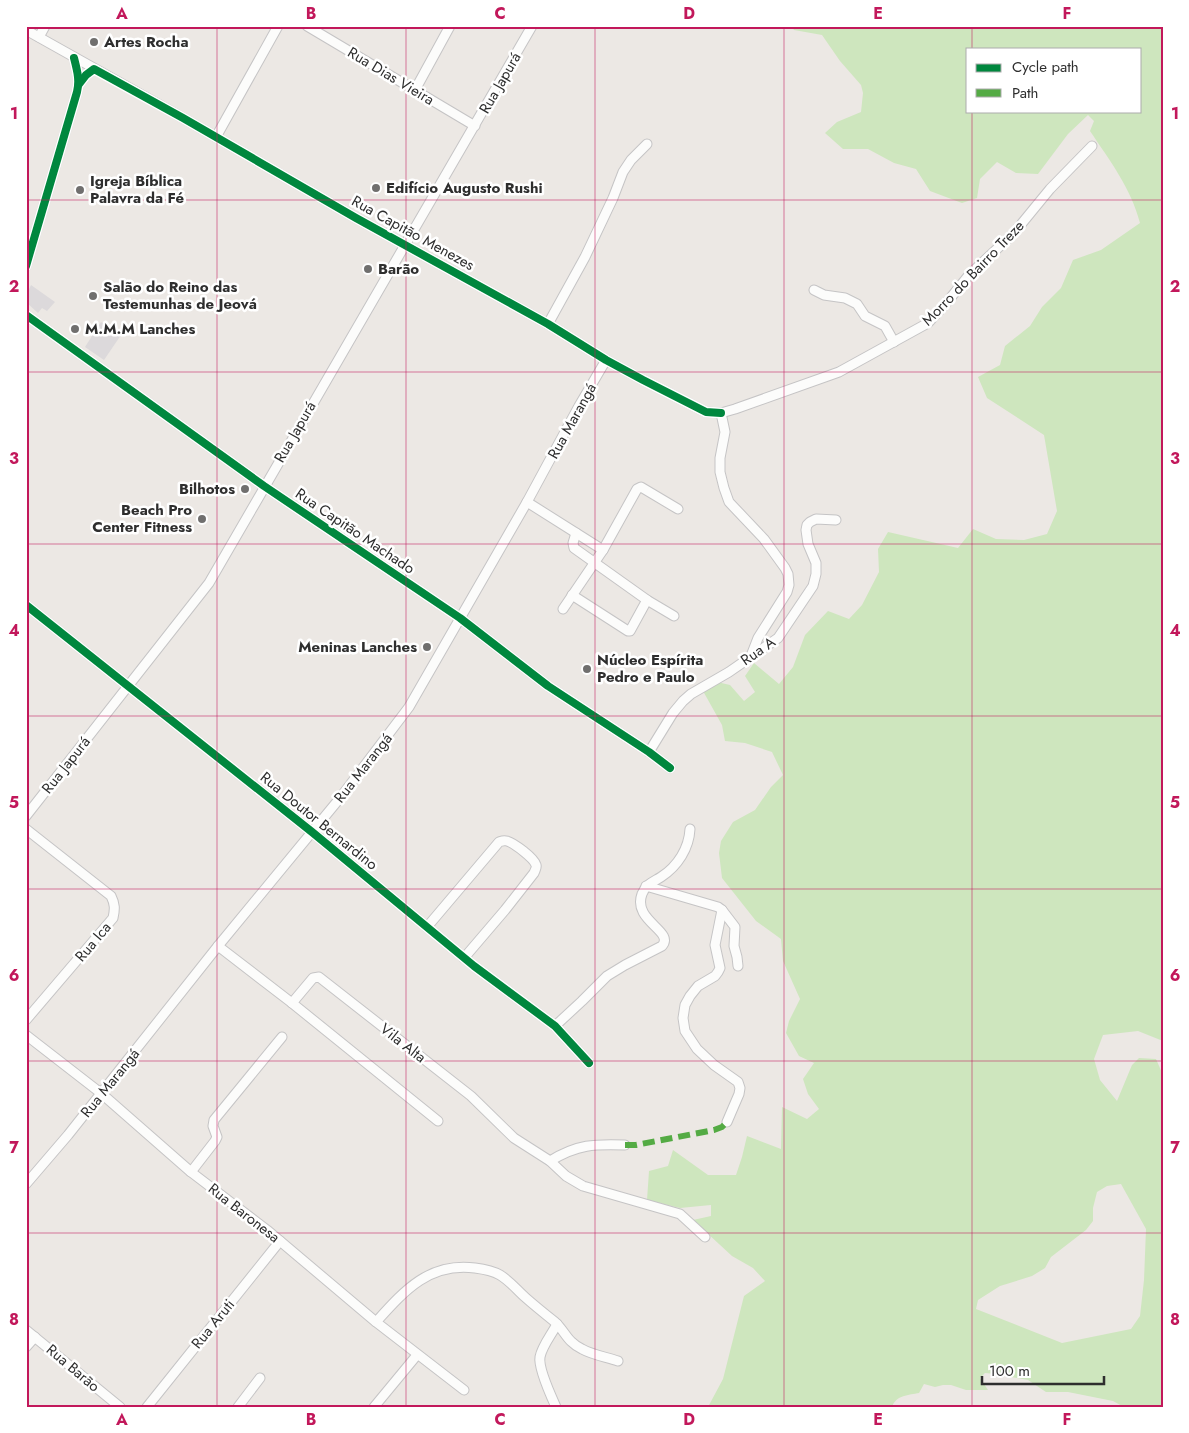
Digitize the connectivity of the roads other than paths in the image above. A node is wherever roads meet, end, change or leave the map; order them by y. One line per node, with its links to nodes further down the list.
1 (45, 26): 7 (street)
2 (278, 26): 13 (street)
3 (307, 26): 11 (street, Rua Dias Vieira)
4 (450, 26): 11 (street)
5 (532, 26): 12 (street, Rua Japurá)
6 (26, 30): 7 (street, Rua Capitão Menezes)
7 (39, 37): 8 (street, Rua Capitão Menezes)
8 (74, 58): 9 (street, Rua Capitão Menezes); 10 (street)
9 (94, 69): 10 (street); 13 (street, Rua Capitão Menezes)
10 (79, 84): 16 (street)
11 (415, 90): 12 (street, Rua Dias Vieira)
12 (475, 126): 17 (street, Rua Japurá)
13 (216, 137): 17 (street, Rua Capitão Menezes)
14 (647, 144): 21 (street)
15 (1092, 146): 22 (street, Morro do Bairro Treze)
16 (30, 239): 18 (street)
17 (406, 245): 21 (street, Rua Capitão Menezes); 25 (street, Rua Japurá)
18 (26, 266)
19 (814, 290): 22 (street)
20 (26, 315): 25 (street, Rua Capitão Machado)
21 (548, 324): 23 (street, Rua Capitão Menezes)
22 (894, 342): 24 (street, Morro do Bairro Treze)
23 (606, 360): 24 (street, Rua Capitão Menezes); 26 (street, Rua Marangá)
24 (721, 413): 38 (street)
25 (264, 486): 37 (street, Rua Capitão Machado); 39 (street, Rua Japurá)
26 (527, 502): 29 (street); 37 (street, Rua Marangá)
27 (678, 509): 30 (street)
28 (836, 520): 38 (street, Rua A)
29 (576, 533): 30 (street); 31 (street)
30 (603, 550): 31 (street)
31 (595, 562): 32 (street); 33 (street)
32 (572, 595): 33 (street); 35 (street)
33 (647, 600): 36 (street)
34 (26, 605): 39 (street, Rua Doutor Bernardino)
35 (563, 609)
36 (674, 616)
37 (460, 618): 40 (street, Rua Capitão Machado); 45 (street, Rua Marangá)
38 (751, 656): 40 (street, Rua A)
39 (128, 686): 42 (street, Rua Japurá); 45 (street, Rua Doutor Bernardino)
40 (649, 752): 41 (street, Rua Capitão Machado)
41 (670, 768)
42 (26, 816)
43 (26, 829): 53 (street, Rua Ica)
44 (690, 829): 46 (street)
45 (312, 832): 48 (street, Rua Doutor Bernardino); 49 (street, Rua Marangá)
46 (646, 886): 47 (street); 54 (street)
47 (722, 910): 51 (street); 60 (street)
48 (427, 927): 50 (street, Rua Doutor Bernardino); 50 (street)
49 (218, 946): 52 (street); 58 (street, Rua Marangá)
50 (464, 958): 54 (street, Rua Doutor Bernardino)
51 (738, 966)
52 (292, 1003): 59 (street); 62 (street, Vila Alta)
53 (26, 1020)
54 (555, 1026): 57 (street, Rua Doutor Bernardino)
55 (282, 1037): 63 (street)
56 (27, 1038): 58 (street, Rua Baronesa)
57 (589, 1063)
58 (102, 1094): 63 (street, Rua Baronesa); 64 (street, Rua Marangá)
59 (438, 1121)
60 (727, 1122)
61 (625, 1146): 62 (street)
62 (550, 1161): 65 (street)
63 (190, 1172): 66 (street, Rua Baronesa)
64 (26, 1184)
65 (705, 1237)
66 (280, 1240): 67 (street, Rua Baronesa); 77 (street, Rua Aruti)
67 (376, 1322): 68 (street); 72 (street, Rua Baronesa)
68 (557, 1324): 73 (street); 80 (street)
69 (26, 1330): 70 (street, Rua Barão)
70 (35, 1337): 71 (street); 76 (street, Rua Barão)
71 (26, 1347)
72 (417, 1355): 75 (street, Rua Baronesa); 79 (street)
73 (618, 1361)
74 (260, 1378): 78 (street)
75 (464, 1390)
76 (120, 1407)
77 (147, 1407)
78 (238, 1407)
79 (374, 1407)
80 (556, 1407)

